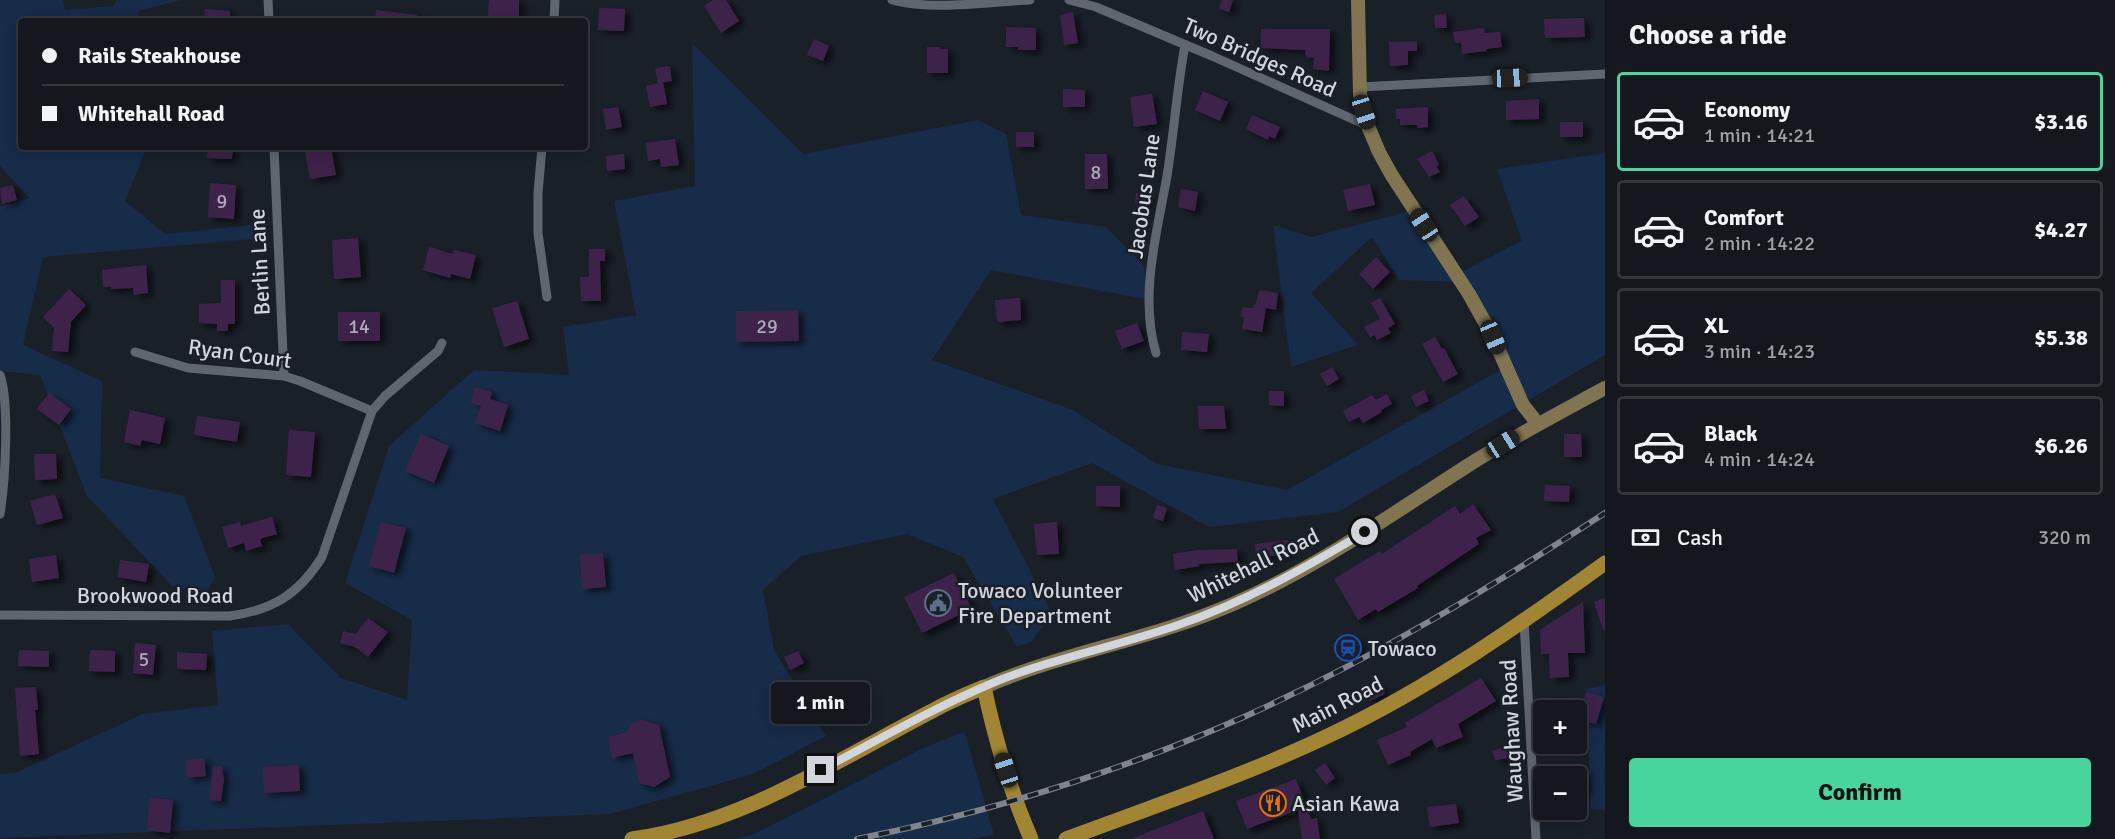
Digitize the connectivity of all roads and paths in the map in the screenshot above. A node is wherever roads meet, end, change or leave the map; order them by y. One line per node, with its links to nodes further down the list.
1 (268, 0): 7 (street)
2 (555, 0): 8 (street)
3 (892, 0): 4 (street)
4 (1030, 0)
5 (1069, 0): 9 (street, Two Bridges Road)
6 (1358, 0): 11 (street)
7 (269, 18)
8 (554, 18)
9 (1185, 45): 12 (street, Two Bridges Road); 18 (street, Jacobus Lane)
10 (1605, 74): 11 (street)
11 (1360, 87): 12 (street)
12 (1368, 126): 23 (street)
13 (274, 150): 20 (street, Berlin Lane)
14 (542, 150): 15 (street)
15 (547, 297)
16 (442, 343): 22 (street, Brookwood Road)
17 (135, 352): 20 (street, Ryan Court)
18 (1156, 353)
19 (0, 375): 24 (street)
20 (284, 376): 22 (street, Ryan Court)
21 (1605, 388): 23 (street, Whitehall Road)
22 (372, 411): 26 (street, Brookwood Road)
23 (1538, 424): 28 (street, Whitehall Road)
24 (0, 514)
25 (1605, 563): 27 (main road, Main Road)
26 (0, 615)
27 (1524, 621): 31 (main road, Main Road); 32 (street, Waughaw Road)
28 (984, 687): 29 (main road, Whitehall Road); 30 (main road)
29 (632, 839)
30 (1031, 839)
31 (1066, 839)
32 (1536, 839)

